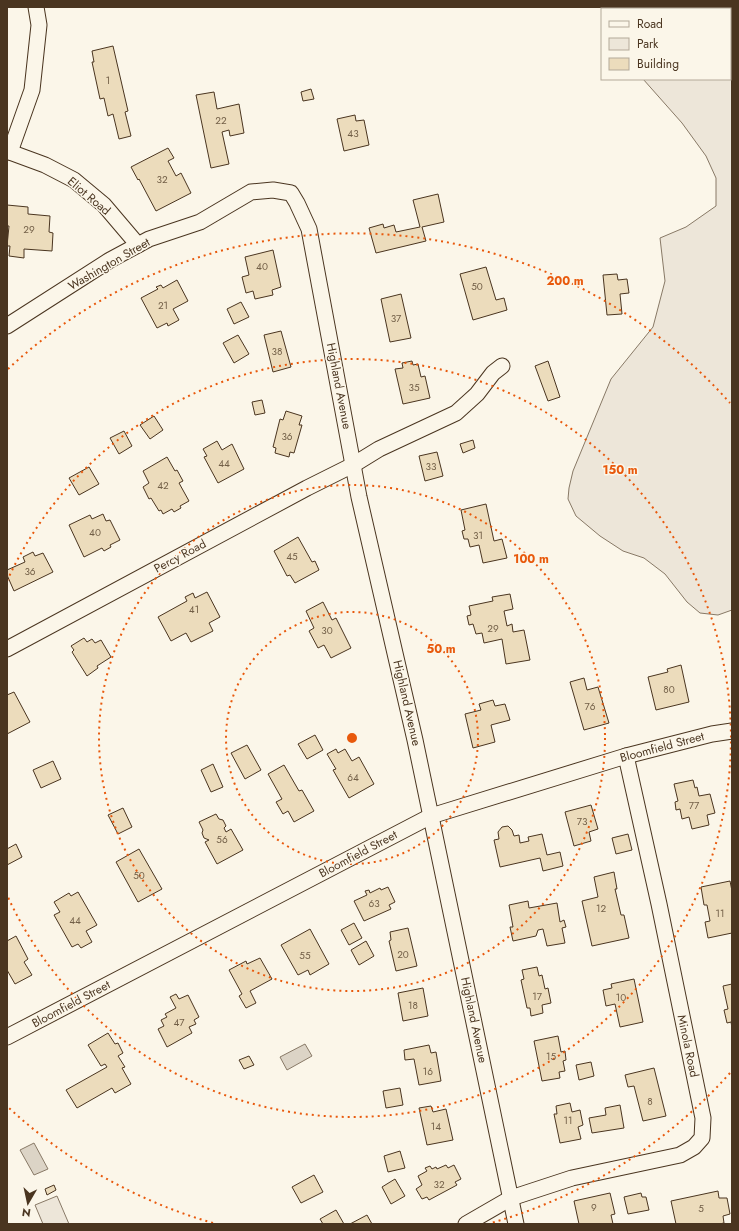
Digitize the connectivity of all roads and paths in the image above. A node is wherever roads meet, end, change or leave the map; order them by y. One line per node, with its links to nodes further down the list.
1 (36, 7): 2 (street)
2 (9, 152): 4 (street, Eliot Road)
3 (283, 192): 4 (street, Washington Street); 7 (street, Highland Avenue)
4 (138, 245): 5 (street, Washington Street)
5 (7, 326)
6 (502, 366): 7 (street, Percy Road)
7 (353, 465): 8 (street, Percy Road); 11 (street, Highland Avenue)
8 (7, 650)
9 (732, 731): 10 (street, Bloomfield Street)
10 (626, 756): 11 (street, Bloomfield Street); 13 (street, Minola Road)
11 (431, 816): 12 (street, Bloomfield Street); 13 (street, Highland Avenue)
12 (7, 1037)
13 (511, 1198): 14 (street, Minola Road); 15 (street, Highland Avenue)
14 (466, 1224)
15 (516, 1224)

